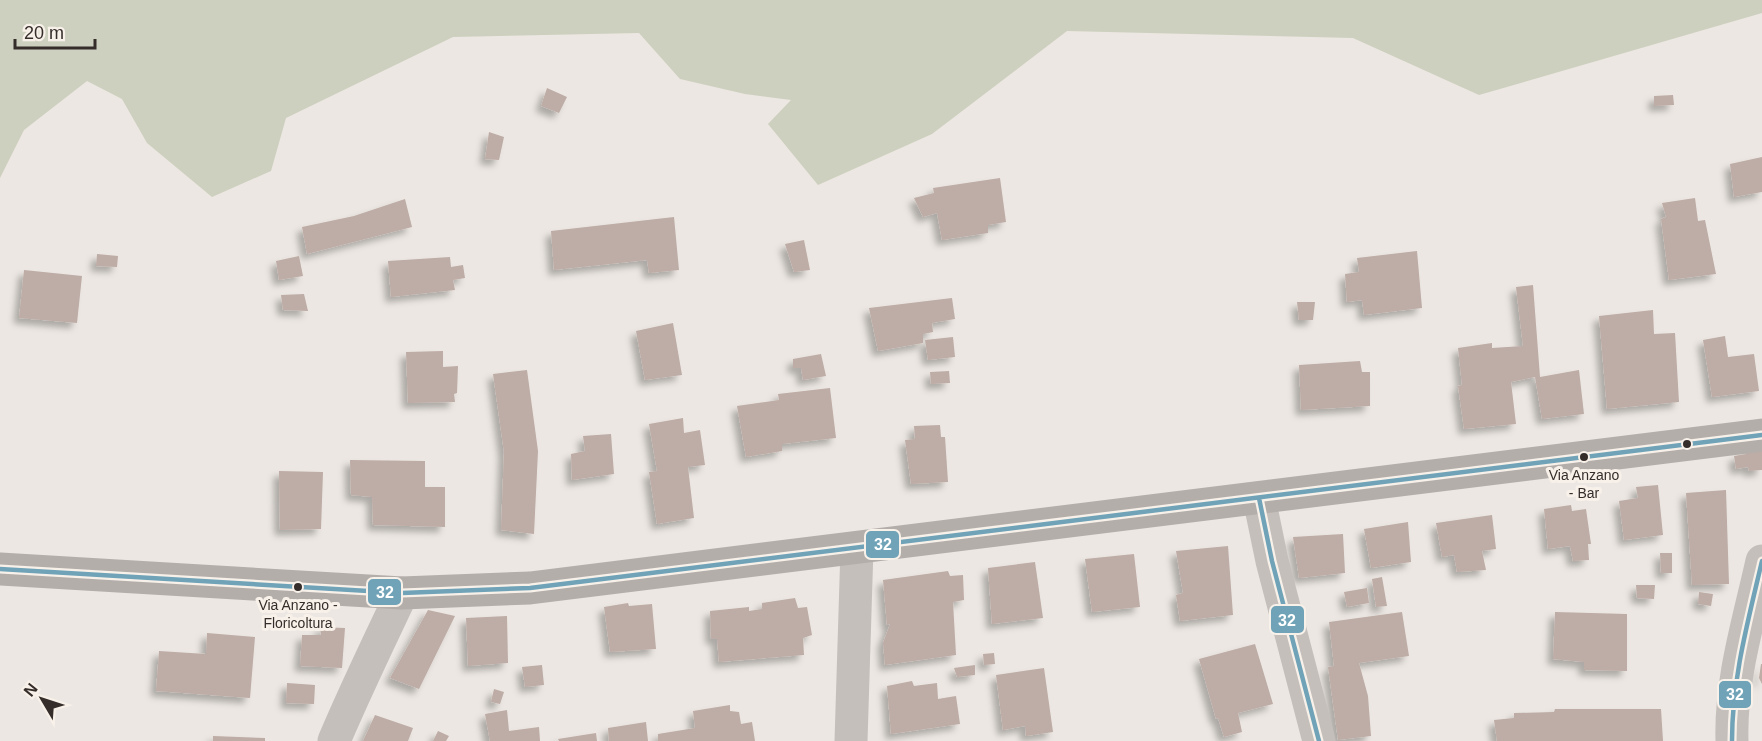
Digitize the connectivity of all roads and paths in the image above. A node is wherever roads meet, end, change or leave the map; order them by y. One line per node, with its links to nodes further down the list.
1 (1762, 435): 2 (main road)
2 (1259, 498): 3 (main road); 9 (street)
3 (857, 548): 6 (main road); 8 (street)
4 (1762, 561): 10 (street)
5 (0, 569): 6 (main road)
6 (402, 593): 7 (street)
7 (334, 741)
8 (851, 741)
9 (1319, 741)
10 (1732, 741)

